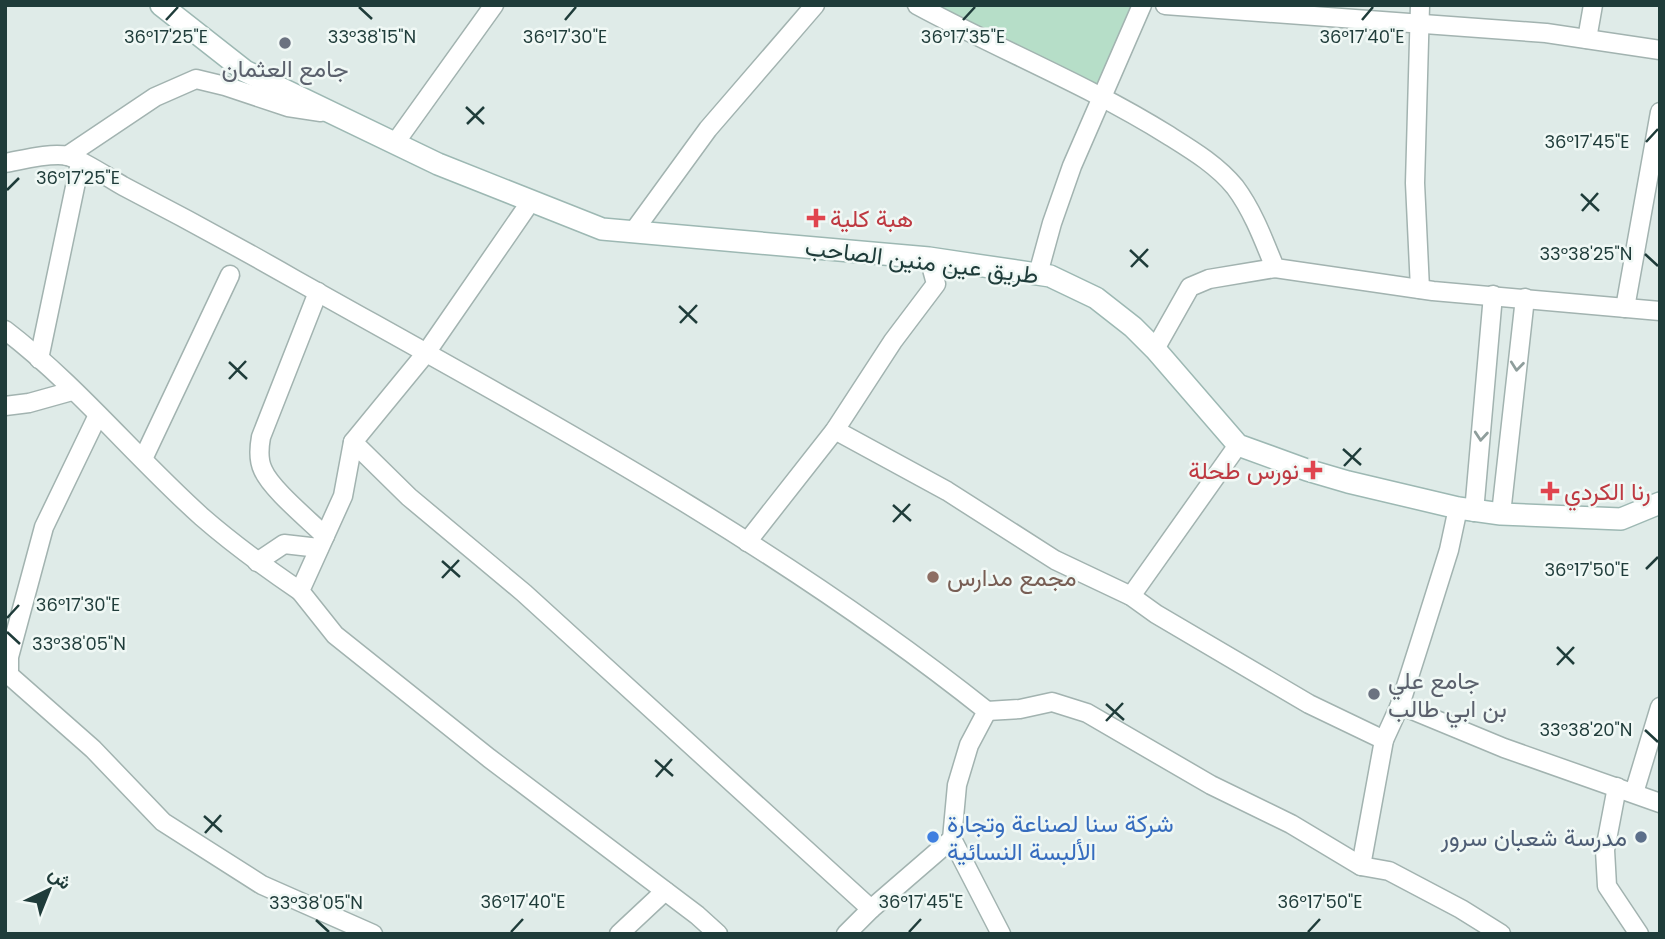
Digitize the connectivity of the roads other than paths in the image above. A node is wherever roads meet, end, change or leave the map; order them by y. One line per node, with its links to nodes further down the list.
1 (161, 5): 14 (main road, طريق عين منين الصاحب)
2 (494, 5): 15 (street)
3 (815, 5): 20 (street)
4 (917, 5): 12 (street)
5 (1142, 5): 12 (street)
6 (1165, 5): 9 (street)
7 (1420, 5): 9 (street)
8 (1593, 5): 10 (street)
9 (1418, 24): 10 (street); 25 (street)
10 (1587, 39): 11 (street)
11 (1660, 50)
12 (1102, 97): 22 (street); 23 (street)
13 (1660, 112): 16 (street)
14 (334, 114): 15 (main road, طريق عين منين الصاحب); 17 (street)
15 (395, 143): 19 (main road, طريق عين منين الصاحب)
16 (1656, 148): 29 (street)
17 (74, 159): 18 (street); 26 (street); 34 (street)
18 (5, 163)
19 (531, 201): 20 (main road, طريق عين منين الصاحب); 33 (street)
20 (632, 232): 21 (main road, طريق عين منين الصاحب)
21 (929, 258): 23 (main road, طريق عين منين الصاحب); 38 (street)
22 (1275, 268): 25 (street); 32 (street)
23 (1038, 274): 32 (main road, طريق عين منين الصاحب)
24 (230, 275): 41 (street)
25 (1420, 289): 27 (street)
26 (318, 292): 33 (street); 45 (street)
27 (1493, 295): 28 (street); 43 (street, one-way to 43)
28 (1525, 298): 29 (street); 44 (street, one-way to 44)
29 (1625, 308): 30 (street)
30 (1660, 311)
31 (5, 330): 34 (street)
32 (1155, 349): 40 (main road, طريق عين منين الصاحب)
33 (426, 353): 39 (street); 46 (street)
34 (38, 359): 35 (street)
35 (72, 391): 36 (street); 37 (street)
36 (5, 406)
37 (98, 415): 41 (street); 50 (street)
38 (835, 430): 46 (street); 49 (street)
39 (353, 442): 45 (street); 61 (street)
40 (1238, 445): 43 (main road); 49 (street)
41 (143, 460): 47 (street)
42 (1660, 503): 44 (main road)
43 (1466, 510): 44 (main road); 51 (street)
44 (1501, 514)
45 (322, 542): 47 (street); 48 (street)
46 (747, 542): 53 (street)
47 (257, 562): 48 (street)
48 (300, 591): 60 (street)
49 (1131, 596): 54 (street)
50 (7, 667): 62 (street)
51 (1399, 705): 54 (street); 55 (street)
52 (1660, 707): 56 (street)
53 (987, 711): 58 (street); 59 (street)
54 (1384, 740): 59 (street)
55 (1617, 787): 56 (street); 68 (street)
56 (1634, 793): 57 (street)
57 (1660, 803)
58 (952, 839): 61 (street); 66 (street)
59 (1362, 866): 67 (street)
60 (665, 891): 63 (street); 64 (street)
61 (871, 909): 65 (street)
62 (373, 934)
63 (619, 934)
64 (718, 934)
65 (846, 934)
66 (1001, 934)
67 (1501, 934)
68 (1639, 934)

